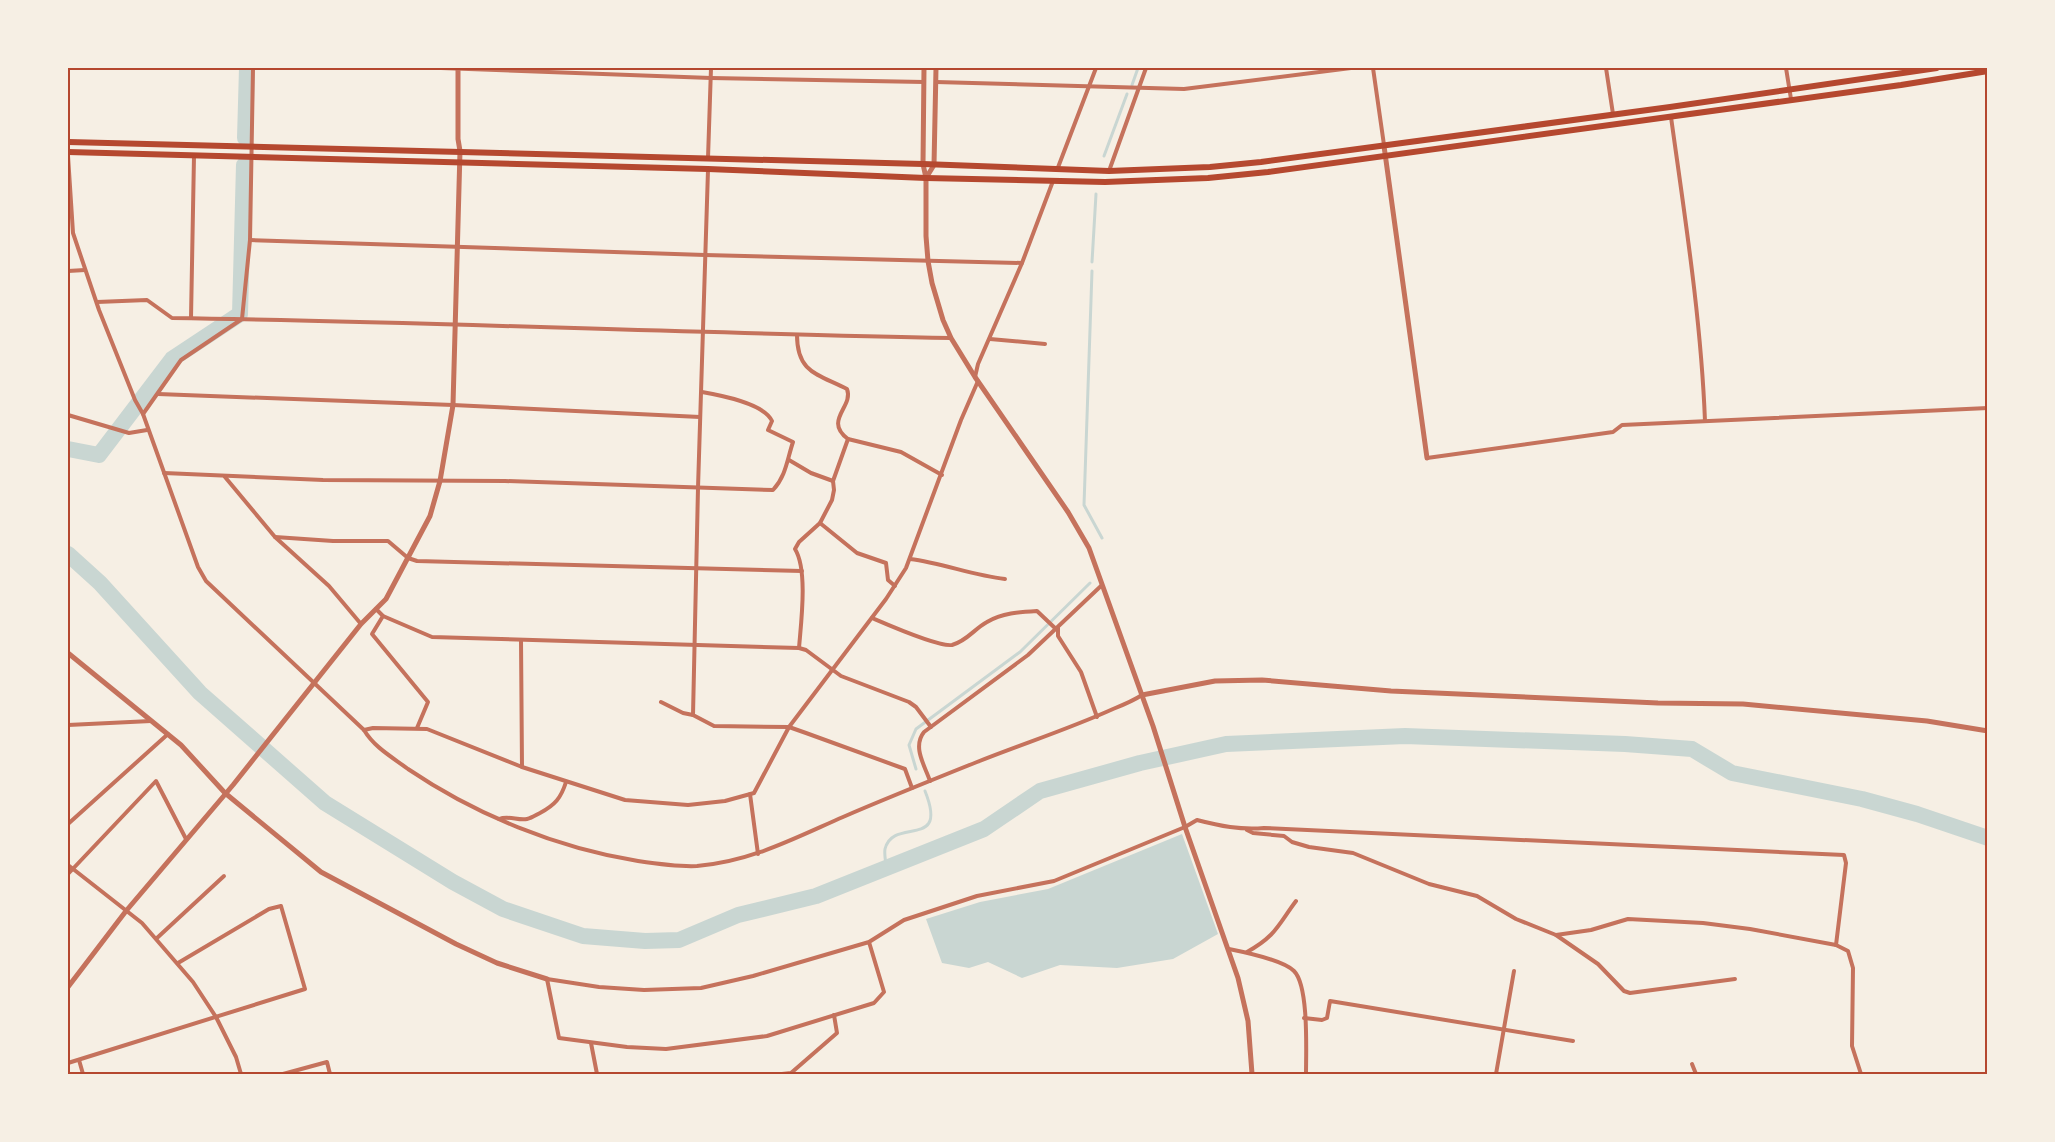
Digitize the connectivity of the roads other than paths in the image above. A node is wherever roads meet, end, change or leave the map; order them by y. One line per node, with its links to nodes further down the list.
1 (253, 68): 26 (street)
2 (441, 68): 3 (street)
3 (458, 68): 15 (street); 27 (street)
4 (711, 68): 15 (street)
5 (924, 68): 16 (street)
6 (936, 68): 17 (street)
7 (1095, 68): 18 (street)
8 (1146, 68): 19 (street)
9 (1351, 68): 19 (street)
10 (1373, 68): 25 (street)
11 (1606, 68): 22 (street)
12 (1786, 68): 20 (street)
13 (1937, 68): 20 (main road)
14 (1988, 71): 21 (main road)
15 (711, 78): 16 (street); 32 (street)
16 (924, 82): 34 (street)
17 (936, 82): 18 (street); 35 (street)
18 (1089, 87): 19 (street); 37 (street)
19 (1138, 89): 38 (street)
20 (1789, 89): 21 (street); 22 (main road)
21 (1791, 100): 23 (main road)
22 (1613, 114): 25 (main road)
23 (1671, 117): 29 (main road); 66 (street)
24 (68, 142): 26 (main road)
25 (1384, 146): 29 (street); 38 (main road)
26 (253, 147): 27 (main road); 31 (street)
27 (460, 151): 32 (main road); 33 (street)
28 (68, 154): 30 (main road); 41 (street)
29 (1386, 155): 40 (main road); 69 (street)
30 (194, 156): 31 (main road); 50 (street)
31 (252, 157): 33 (main road); 42 (street)
32 (708, 159): 34 (main road)
33 (460, 162): 36 (main road); 43 (street)
34 (923, 164): 35 (main road); 39 (street)
35 (934, 165): 37 (main road); 39 (street)
36 (708, 169): 39 (main road); 44 (street)
37 (1056, 170): 38 (main road)
38 (1109, 171)
39 (926, 178): 40 (main road); 45 (street)
40 (1053, 180): 46 (street)
41 (70, 211): 47 (street)
42 (250, 240): 43 (street); 51 (street)
43 (458, 246): 44 (street); 52 (street)
44 (705, 255): 45 (street); 53 (street)
45 (928, 261): 46 (street); 55 (street)
46 (1022, 263): 56 (street)
47 (85, 270): 48 (street); 49 (street)
48 (68, 271)
49 (97, 302): 50 (street); 63 (street)
50 (191, 318): 51 (street)
51 (241, 319): 52 (street); 60 (street)
52 (457, 323): 53 (street); 61 (street)
53 (704, 332): 54 (street); 59 (street)
54 (796, 335): 55 (street); 68 (street)
55 (951, 338): 58 (street)
56 (990, 339): 57 (street); 58 (street)
57 (1045, 344)
58 (976, 379): 72 (street); 84 (street)
59 (702, 392): 65 (street); 70 (street)
60 (158, 394): 61 (street); 63 (street)
61 (453, 405): 65 (street); 74 (street)
62 (1988, 408): 66 (street)
63 (142, 413): 67 (street)
64 (68, 415): 67 (street)
65 (700, 417): 76 (street)
66 (1705, 422): 69 (street)
67 (147, 430): 71 (street)
68 (848, 438): 72 (street); 75 (street)
69 (1427, 458)
70 (789, 460): 75 (street); 76 (street)
71 (164, 473): 73 (street); 96 (street)
72 (942, 475): 80 (street)
73 (224, 476): 74 (street); 78 (street)
74 (440, 481): 76 (street); 79 (street)
75 (833, 481): 77 (street)
76 (698, 488): 81 (street)
77 (820, 523): 82 (street); 85 (street)
78 (275, 537): 79 (street); 89 (street)
79 (408, 558): 81 (street); 86 (street)
80 (910, 559): 83 (street); 85 (street)
81 (696, 568): 82 (street); 92 (street)
82 (802, 571): 93 (street)
83 (1005, 579)
84 (1102, 585): 90 (street); 97 (street)
85 (895, 586): 88 (street)
86 (376, 609): 87 (street); 89 (street)
87 (383, 616): 91 (street); 105 (street)
88 (872, 618): 90 (street); 95 (street)
89 (362, 624): 96 (street)
90 (1056, 628): 100 (street); 103 (street)
91 (521, 640): 92 (street); 109 (street)
92 (695, 645): 93 (street); 99 (street)
93 (799, 648): 95 (street)
94 (68, 653): 101 (street)
95 (833, 670): 103 (street); 104 (street)
96 (313, 687): 106 (street); 113 (street)
97 (1142, 695): 100 (street); 107 (street); 117 (street)
98 (661, 702): 99 (street)
99 (693, 715): 104 (street)
100 (1097, 717): 110 (street)
101 (152, 721): 102 (street); 108 (street)
102 (68, 725)
103 (930, 726): 110 (street)
104 (789, 727): 112 (street); 114 (street)
105 (417, 728): 106 (street); 109 (street)
106 (364, 730): 115 (street)
107 (1988, 730)
108 (168, 734): 113 (street); 116 (street)
109 (522, 767): 111 (street)
110 (930, 781): 112 (street)
111 (566, 782): 114 (street); 115 (street)
112 (912, 788): 120 (street)
113 (225, 793): 119 (street); 136 (street)
114 (750, 794): 120 (street)
115 (499, 819): 120 (street)
116 (68, 824)
117 (1185, 827): 118 (street); 129 (street); 131 (street)
118 (1246, 829): 127 (street); 130 (street)
119 (186, 839): 122 (street); 126 (street)
120 (758, 854)
121 (68, 865): 122 (street)
122 (72, 869): 123 (street); 126 (street)
123 (68, 874)
124 (224, 876): 128 (street)
125 (1296, 901): 132 (street)
126 (126, 911): 128 (street); 135 (street)
127 (1556, 935): 130 (street); 137 (street)
128 (157, 938): 133 (street)
129 (869, 942): 136 (street); 139 (street)
130 (1836, 945): 158 (street)
131 (1228, 949): 132 (street); 154 (street)
132 (1246, 953): 141 (street)
133 (178, 963): 140 (street); 140 (street)
134 (1514, 971): 142 (street)
135 (70, 979): 138 (street)
136 (547, 979): 144 (street)
137 (1735, 979)
138 (68, 987)
139 (834, 1015): 144 (street); 153 (street)
140 (216, 1017): 145 (street); 149 (street)
141 (1305, 1018): 142 (street); 155 (street)
142 (1504, 1029): 143 (street); 156 (street)
143 (1573, 1041)
144 (591, 1043): 152 (street)
145 (79, 1060): 146 (street); 148 (street)
146 (68, 1063)
147 (1692, 1064): 157 (street)
148 (83, 1074)
149 (241, 1074)
150 (283, 1074): 151 (street)
151 (330, 1074)
152 (597, 1074)
153 (782, 1074)
154 (1252, 1074)
155 (1306, 1074)
156 (1496, 1074)
157 (1696, 1074)
158 (1861, 1074)

